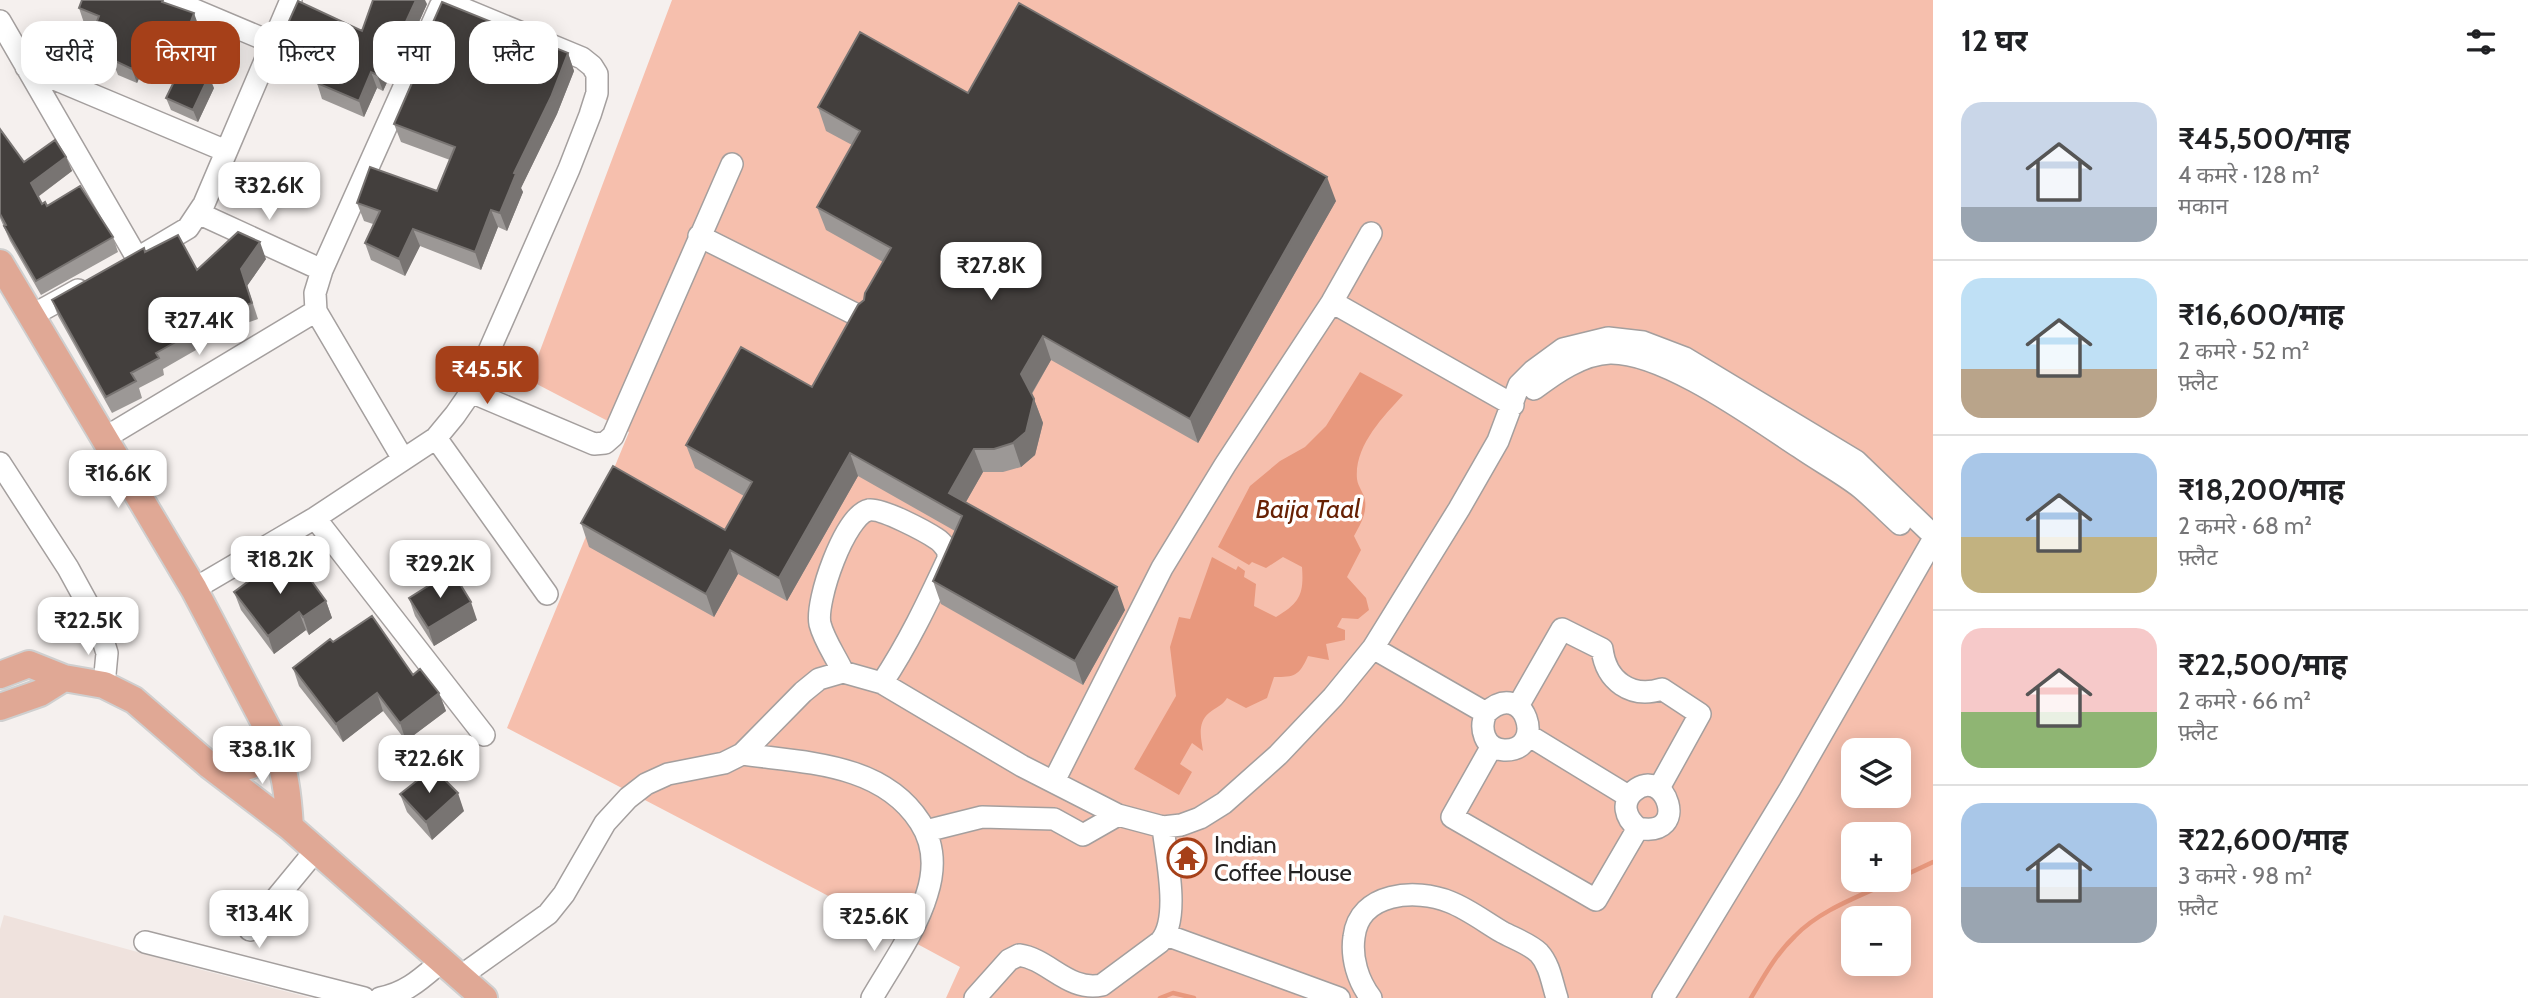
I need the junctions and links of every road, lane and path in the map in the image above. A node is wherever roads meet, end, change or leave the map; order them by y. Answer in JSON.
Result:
{"nodes":[{"id":1,"x":171,"y":0,"type":"edge"},
{"id":2,"x":291,"y":0,"type":"edge"},
{"id":3,"x":443,"y":0,"type":"edge"},
{"id":4,"x":0,"y":21,"type":"edge"},
{"id":5,"x":282,"y":21,"type":"edge"},
{"id":6,"x":254,"y":35,"type":"edge"},
{"id":7,"x":21,"y":58,"type":"edge"},
{"id":8,"x":36,"y":84,"type":"edge"},
{"id":9,"x":66,"y":84,"type":"edge"},
{"id":10,"x":255,"y":84,"type":"edge"},
{"id":11,"x":226,"y":151,"type":"junction"},
{"id":12,"x":732,"y":164,"type":"dead end"},
{"id":13,"x":198,"y":213,"type":"junction"},
{"id":14,"x":1371,"y":233,"type":"dead end"},
{"id":15,"x":699,"y":236,"type":"junction"},
{"id":16,"x":137,"y":258,"type":"junction"},
{"id":17,"x":0,"y":263,"type":"edge"},
{"id":18,"x":322,"y":270,"type":"junction"},
{"id":19,"x":1332,"y":302,"type":"junction"},
{"id":20,"x":316,"y":311,"type":"junction"},
{"id":21,"x":31,"y":316,"type":"junction"},
{"id":22,"x":861,"y":317,"type":"edge"},
{"id":23,"x":471,"y":392,"type":"junction"},
{"id":24,"x":1513,"y":405,"type":"junction"},
{"id":25,"x":436,"y":438,"type":"junction"},
{"id":26,"x":103,"y":439,"type":"junction"},
{"id":27,"x":403,"y":459,"type":"junction"},
{"id":28,"x":0,"y":463,"type":"edge"},
{"id":29,"x":315,"y":518,"type":"junction"},
{"id":30,"x":1932,"y":544,"type":"edge"},
{"id":31,"x":194,"y":589,"type":"junction"},
{"id":32,"x":547,"y":594,"type":"dead end"},
{"id":33,"x":1373,"y":648,"type":"junction"},
{"id":34,"x":844,"y":672,"type":"junction"},
{"id":35,"x":0,"y":675,"type":"edge"},
{"id":36,"x":64,"y":678,"type":"junction"},
{"id":37,"x":882,"y":683,"type":"junction"},
{"id":38,"x":104,"y":685,"type":"junction"},
{"id":39,"x":1518,"y":706,"type":"junction"},
{"id":40,"x":0,"y":707,"type":"edge"},
{"id":41,"x":1486,"y":713,"type":"junction"},
{"id":42,"x":484,"y":735,"type":"dead end"},
{"id":43,"x":1528,"y":735,"type":"junction"},
{"id":44,"x":272,"y":737,"type":"junction"},
{"id":45,"x":1492,"y":746,"type":"junction"},
{"id":46,"x":742,"y":754,"type":"junction"},
{"id":47,"x":209,"y":765,"type":"junction"},
{"id":48,"x":1054,"y":781,"type":"junction"},
{"id":49,"x":1659,"y":789,"type":"junction"},
{"id":50,"x":1628,"y":796,"type":"junction"},
{"id":51,"x":1118,"y":815,"type":"junction"},
{"id":52,"x":290,"y":827,"type":"junction"},
{"id":53,"x":1163,"y":827,"type":"junction"},
{"id":54,"x":1638,"y":828,"type":"junction"},
{"id":55,"x":926,"y":831,"type":"junction"},
{"id":56,"x":316,"y":850,"type":"junction"},
{"id":57,"x":250,"y":930,"type":"dead end"},
{"id":58,"x":1163,"y":939,"type":"junction"},
{"id":59,"x":145,"y":942,"type":"dead end"},
{"id":60,"x":451,"y":968,"type":"junction"},
{"id":61,"x":364,"y":998,"type":"edge"},
{"id":62,"x":380,"y":998,"type":"edge"},
{"id":63,"x":484,"y":998,"type":"edge"},
{"id":64,"x":872,"y":998,"type":"edge"},
{"id":65,"x":975,"y":998,"type":"edge"},
{"id":66,"x":1339,"y":998,"type":"edge"},
{"id":67,"x":1371,"y":998,"type":"edge"},
{"id":68,"x":1557,"y":998,"type":"edge"},
{"id":69,"x":1664,"y":998,"type":"edge"}],
"edges":[{"from":1,"to":6,"type":"street"},
{"from":2,"to":5,"type":"street"},
{"from":3,"to":18,"type":"street"},
{"from":3,"to":23,"type":"street"},
{"from":4,"to":7,"type":"street"},
{"from":8,"to":16,"type":"street"},
{"from":9,"to":11,"type":"street"},
{"from":10,"to":11,"type":"street"},
{"from":11,"to":13,"type":"street"},
{"from":12,"to":15,"type":"street"},
{"from":13,"to":16,"type":"street"},
{"from":13,"to":18,"type":"street"},
{"from":14,"to":19,"type":"street"},
{"from":15,"to":22,"type":"street"},
{"from":15,"to":23,"type":"street"},
{"from":16,"to":21,"type":"street"},
{"from":17,"to":21,"type":"main road"},
{"from":18,"to":20,"type":"street"},
{"from":19,"to":24,"type":"street"},
{"from":19,"to":48,"type":"street"},
{"from":20,"to":26,"type":"street"},
{"from":20,"to":27,"type":"street"},
{"from":21,"to":26,"type":"main road"},
{"from":23,"to":25,"type":"street"},
{"from":24,"to":30,"type":"street"},
{"from":24,"to":33,"type":"street"},
{"from":25,"to":27,"type":"street"},
{"from":25,"to":32,"type":"street"},
{"from":26,"to":31,"type":"main road"},
{"from":27,"to":29,"type":"street"},
{"from":28,"to":38,"type":"street"},
{"from":29,"to":31,"type":"street"},
{"from":29,"to":42,"type":"street"},
{"from":30,"to":69,"type":"street"},
{"from":31,"to":44,"type":"main road"},
{"from":33,"to":41,"type":"street"},
{"from":33,"to":53,"type":"street"},
{"from":34,"to":37,"type":"street"},
{"from":34,"to":37,"type":"street"},
{"from":34,"to":46,"type":"street"},
{"from":35,"to":36,"type":"main road"},
{"from":36,"to":38,"type":"main road"},
{"from":36,"to":40,"type":"main road"},
{"from":37,"to":48,"type":"street"},
{"from":38,"to":47,"type":"main road"},
{"from":39,"to":41,"type":"street"},
{"from":39,"to":43,"type":"street"},
{"from":39,"to":49,"type":"street"},
{"from":41,"to":45,"type":"street"},
{"from":43,"to":45,"type":"street"},
{"from":43,"to":50,"type":"street"},
{"from":44,"to":47,"type":"main road"},
{"from":44,"to":52,"type":"main road"},
{"from":45,"to":54,"type":"street"},
{"from":46,"to":55,"type":"street"},
{"from":46,"to":60,"type":"street"},
{"from":47,"to":52,"type":"main road"},
{"from":48,"to":51,"type":"street"},
{"from":49,"to":50,"type":"street"},
{"from":49,"to":54,"type":"street"},
{"from":50,"to":54,"type":"street"},
{"from":51,"to":53,"type":"street"},
{"from":51,"to":55,"type":"street"},
{"from":52,"to":56,"type":"main road"},
{"from":53,"to":58,"type":"street"},
{"from":55,"to":64,"type":"street"},
{"from":56,"to":57,"type":"street"},
{"from":56,"to":60,"type":"main road"},
{"from":58,"to":65,"type":"street"},
{"from":58,"to":66,"type":"street"},
{"from":59,"to":61,"type":"street"},
{"from":60,"to":62,"type":"street"},
{"from":60,"to":63,"type":"main road"},
{"from":67,"to":68,"type":"street"}]}
